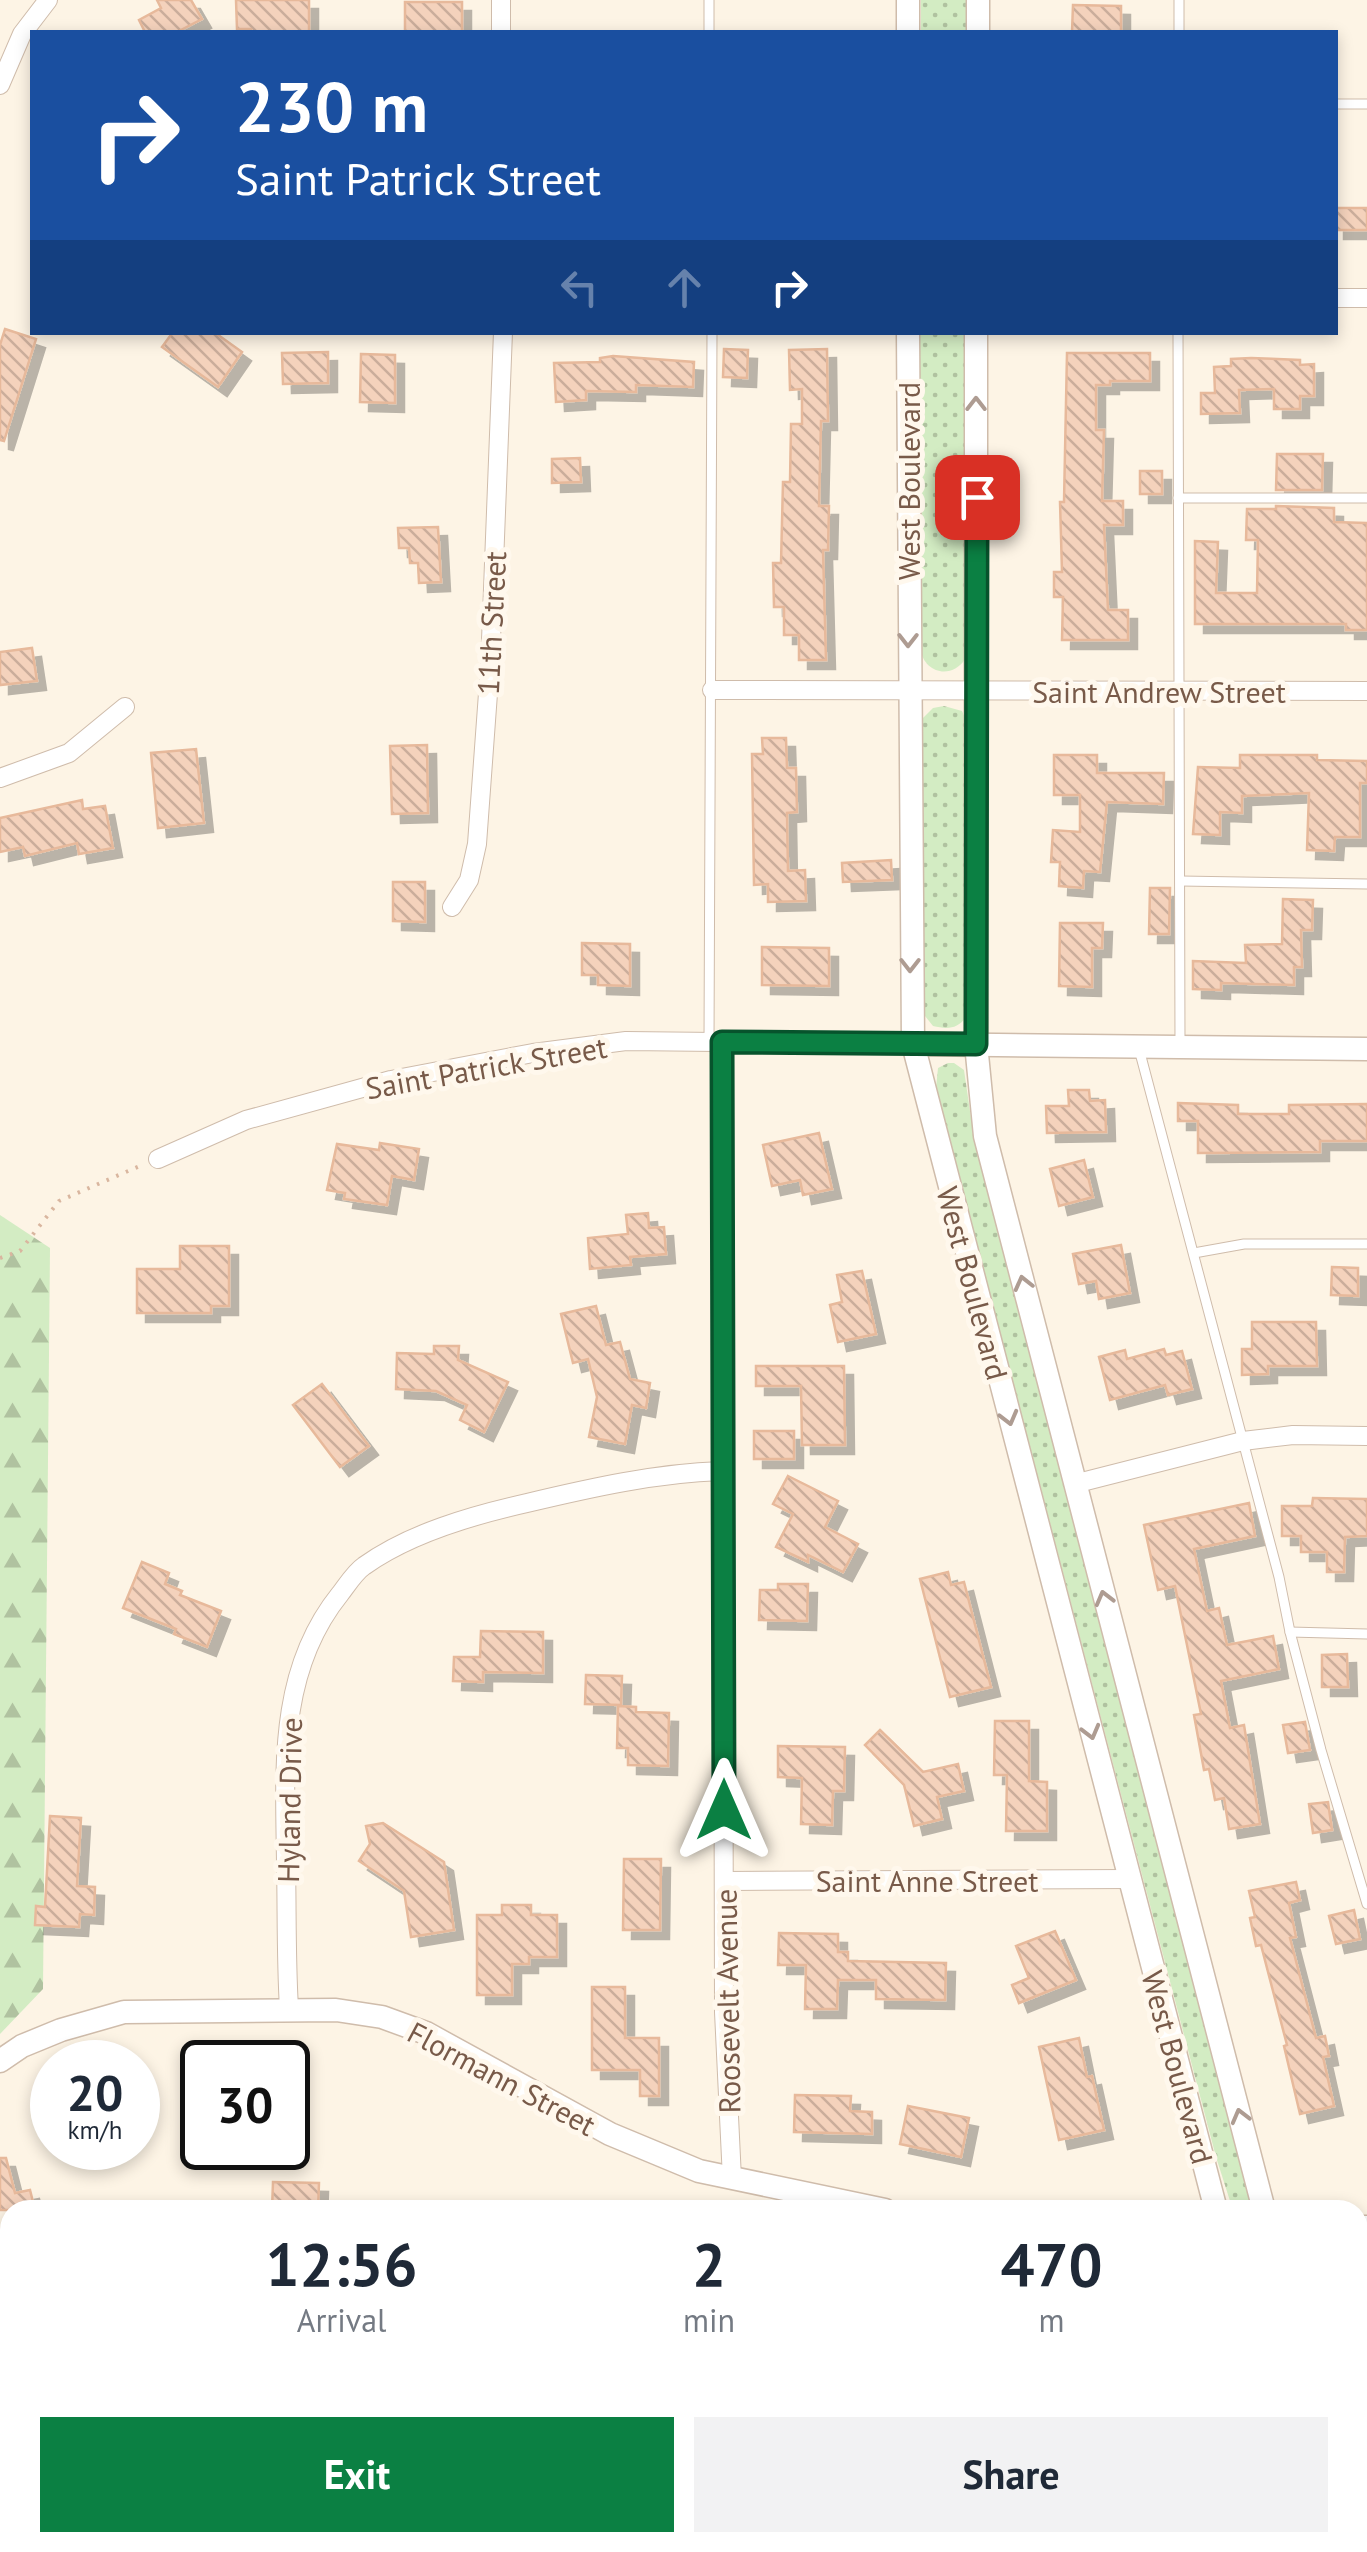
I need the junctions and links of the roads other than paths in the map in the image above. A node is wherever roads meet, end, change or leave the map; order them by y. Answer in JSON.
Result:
{"nodes":[{"id":1,"x":48,"y":0,"type":"edge"},
{"id":2,"x":501,"y":0,"type":"edge"},
{"id":3,"x":708,"y":0,"type":"edge"},
{"id":4,"x":908,"y":0,"type":"edge"},
{"id":5,"x":978,"y":0,"type":"edge"},
{"id":6,"x":1179,"y":0,"type":"edge"},
{"id":7,"x":502,"y":30,"type":"edge"},
{"id":8,"x":709,"y":30,"type":"edge"},
{"id":9,"x":908,"y":30,"type":"edge"},
{"id":10,"x":978,"y":30,"type":"edge"},
{"id":11,"x":1179,"y":30,"type":"edge"},
{"id":12,"x":0,"y":85,"type":"edge"},
{"id":13,"x":1338,"y":104,"type":"edge"},
{"id":14,"x":1367,"y":104,"type":"edge"},
{"id":15,"x":1338,"y":298,"type":"edge"},
{"id":16,"x":1367,"y":298,"type":"edge"},
{"id":17,"x":503,"y":335,"type":"edge"},
{"id":18,"x":712,"y":335,"type":"edge"},
{"id":19,"x":908,"y":335,"type":"edge"},
{"id":20,"x":976,"y":335,"type":"edge"},
{"id":21,"x":1178,"y":335,"type":"edge"},
{"id":22,"x":1178,"y":498,"type":"junction"},
{"id":23,"x":1367,"y":498,"type":"edge"},
{"id":24,"x":712,"y":690,"type":"junction"},
{"id":25,"x":908,"y":691,"type":"junction"},
{"id":26,"x":978,"y":691,"type":"junction"},
{"id":27,"x":1178,"y":692,"type":"junction"},
{"id":28,"x":1367,"y":692,"type":"edge"},
{"id":29,"x":124,"y":707,"type":"dead end"},
{"id":30,"x":0,"y":778,"type":"edge"},
{"id":31,"x":1182,"y":881,"type":"junction"},
{"id":32,"x":1367,"y":884,"type":"edge"},
{"id":33,"x":452,"y":908,"type":"dead end"},
{"id":34,"x":716,"y":1042,"type":"junction"},
{"id":35,"x":913,"y":1044,"type":"junction"},
{"id":36,"x":976,"y":1044,"type":"junction"},
{"id":37,"x":1138,"y":1046,"type":"junction"},
{"id":38,"x":1180,"y":1047,"type":"junction"},
{"id":39,"x":1367,"y":1049,"type":"edge"},
{"id":40,"x":158,"y":1159,"type":"road end"},
{"id":41,"x":1367,"y":1244,"type":"edge"},
{"id":42,"x":1194,"y":1253,"type":"junction"},
{"id":43,"x":1367,"y":1436,"type":"edge"},
{"id":44,"x":1243,"y":1441,"type":"junction"},
{"id":45,"x":721,"y":1471,"type":"junction"},
{"id":46,"x":1074,"y":1484,"type":"junction"},
{"id":47,"x":1290,"y":1632,"type":"junction"},
{"id":48,"x":1367,"y":1634,"type":"edge"},
{"id":49,"x":1130,"y":1878,"type":"junction"},
{"id":50,"x":724,"y":1881,"type":"junction"},
{"id":51,"x":1367,"y":1904,"type":"edge"},
{"id":52,"x":289,"y":2008,"type":"junction"},
{"id":53,"x":0,"y":2061,"type":"edge"},
{"id":54,"x":732,"y":2179,"type":"junction"},
{"id":55,"x":836,"y":2200,"type":"edge"},
{"id":56,"x":1213,"y":2200,"type":"edge"},
{"id":57,"x":1261,"y":2200,"type":"edge"}],
"edges":[{"from":1,"to":12,"type":"street"},
{"from":2,"to":7,"type":"street"},
{"from":3,"to":8,"type":"lane"},
{"from":4,"to":9,"type":"street"},
{"from":5,"to":10,"type":"street"},
{"from":6,"to":11,"type":"lane"},
{"from":13,"to":14,"type":"lane"},
{"from":15,"to":16,"type":"street"},
{"from":17,"to":33,"type":"street","name":"11th Street"},
{"from":18,"to":24,"type":"lane"},
{"from":19,"to":25,"type":"street","name":"West Boulevard","one_way":true},
{"from":26,"to":20,"type":"street","name":"West Boulevard","one_way":true},
{"from":21,"to":22,"type":"lane"},
{"from":22,"to":23,"type":"lane"},
{"from":22,"to":27,"type":"lane"},
{"from":24,"to":25,"type":"street","name":"Saint Andrew Street"},
{"from":24,"to":34,"type":"lane"},
{"from":25,"to":26,"type":"street","name":"Saint Andrew Street"},
{"from":25,"to":35,"type":"street","name":"West Boulevard","one_way":true},
{"from":26,"to":27,"type":"street","name":"Saint Andrew Street"},
{"from":26,"to":36,"type":"street","name":"West Boulevard"},
{"from":27,"to":28,"type":"street","name":"Saint Andrew Street"},
{"from":27,"to":31,"type":"lane"},
{"from":29,"to":30,"type":"street"},
{"from":31,"to":32,"type":"lane"},
{"from":31,"to":38,"type":"lane"},
{"from":34,"to":35,"type":"street","name":"Saint Patrick Street"},
{"from":34,"to":40,"type":"street","name":"Saint Patrick Street"},
{"from":34,"to":45,"type":"street","name":"Roosevelt Avenue"},
{"from":35,"to":36,"type":"street","name":"Saint Patrick Street"},
{"from":35,"to":49,"type":"street","name":"West Boulevard","one_way":true},
{"from":36,"to":37,"type":"street","name":"Saint Patrick Street"},
{"from":46,"to":36,"type":"street","name":"West Boulevard","one_way":true},
{"from":37,"to":38,"type":"street","name":"Saint Patrick Street"},
{"from":37,"to":42,"type":"lane"},
{"from":38,"to":39,"type":"street","name":"Saint Patrick Street"},
{"from":41,"to":42,"type":"lane"},
{"from":42,"to":44,"type":"lane"},
{"from":43,"to":44,"type":"street"},
{"from":44,"to":46,"type":"street"},
{"from":44,"to":47,"type":"lane"},
{"from":45,"to":50,"type":"street","name":"Roosevelt Avenue"},
{"from":45,"to":52,"type":"street","name":"Hyland Drive"},
{"from":57,"to":46,"type":"street","name":"West Boulevard","one_way":true},
{"from":47,"to":48,"type":"lane"},
{"from":47,"to":51,"type":"lane"},
{"from":49,"to":50,"type":"street","name":"Saint Anne Street"},
{"from":49,"to":56,"type":"street","name":"West Boulevard"},
{"from":50,"to":54,"type":"street","name":"Roosevelt Avenue"},
{"from":52,"to":53,"type":"street","name":"Flormann Street"},
{"from":52,"to":54,"type":"street","name":"Flormann Street"},
{"from":54,"to":55,"type":"street","name":"Flormann Street"}]}
